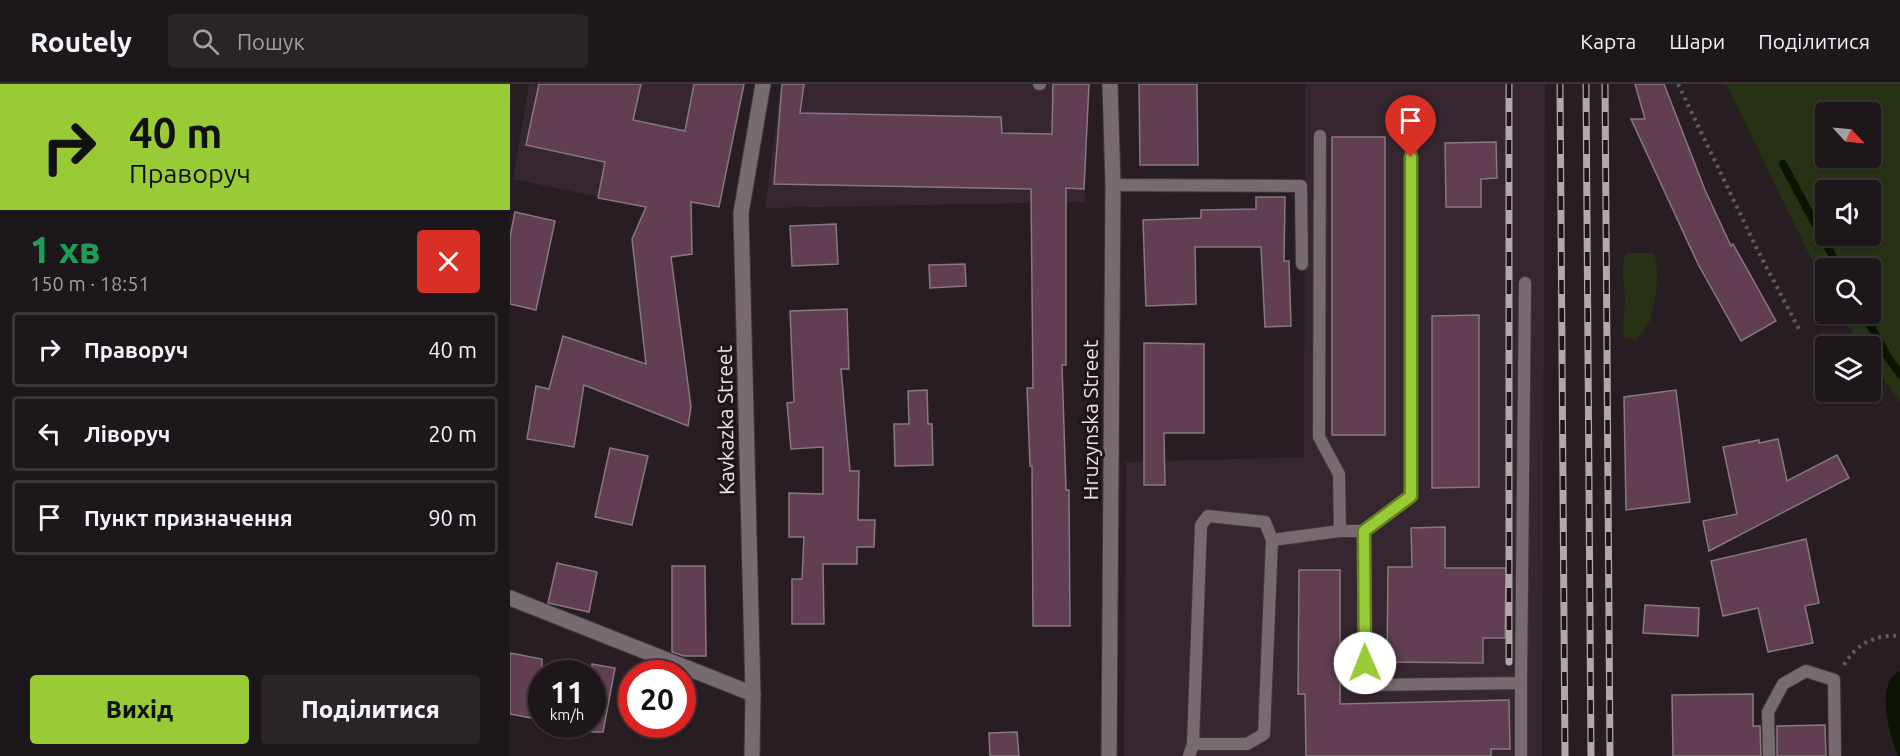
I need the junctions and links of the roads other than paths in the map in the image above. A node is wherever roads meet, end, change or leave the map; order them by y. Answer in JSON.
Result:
{"nodes":[{"id":1,"x":763,"y":84,"type":"edge"},
{"id":2,"x":1110,"y":84,"type":"edge"},
{"id":3,"x":1411,"y":135,"type":"dead end"},
{"id":4,"x":1320,"y":136,"type":"dead end"},
{"id":5,"x":1113,"y":185,"type":"junction"},
{"id":6,"x":1302,"y":264,"type":"dead end"},
{"id":7,"x":1525,"y":283,"type":"dead end"},
{"id":8,"x":1340,"y":531,"type":"junction"},
{"id":9,"x":1364,"y":531,"type":"junction"},
{"id":10,"x":1272,"y":540,"type":"junction"},
{"id":11,"x":510,"y":598,"type":"edge"},
{"id":12,"x":1521,"y":683,"type":"junction"},
{"id":13,"x":753,"y":694,"type":"junction"},
{"id":14,"x":1193,"y":744,"type":"junction"},
{"id":15,"x":752,"y":756,"type":"edge"},
{"id":16,"x":1109,"y":756,"type":"edge"},
{"id":17,"x":1188,"y":756,"type":"edge"},
{"id":18,"x":1521,"y":756,"type":"edge"},
{"id":19,"x":1768,"y":756,"type":"edge"},
{"id":20,"x":1835,"y":756,"type":"edge"}],
"edges":[{"from":1,"to":13,"type":"street","name":"Kavkazka Street"},
{"from":2,"to":5,"type":"street","name":"Hruzynska Street"},
{"from":3,"to":9,"type":"lane"},
{"from":4,"to":8,"type":"lane"},
{"from":5,"to":6,"type":"lane"},
{"from":5,"to":16,"type":"street","name":"Hruzynska Street"},
{"from":7,"to":12,"type":"lane"},
{"from":8,"to":9,"type":"lane"},
{"from":8,"to":10,"type":"lane"},
{"from":9,"to":12,"type":"lane"},
{"from":10,"to":14,"type":"lane"},
{"from":10,"to":14,"type":"lane"},
{"from":11,"to":13,"type":"street"},
{"from":12,"to":18,"type":"lane"},
{"from":13,"to":15,"type":"street","name":"Kavkazka Street"},
{"from":14,"to":17,"type":"lane"},
{"from":19,"to":20,"type":"lane"}]}
